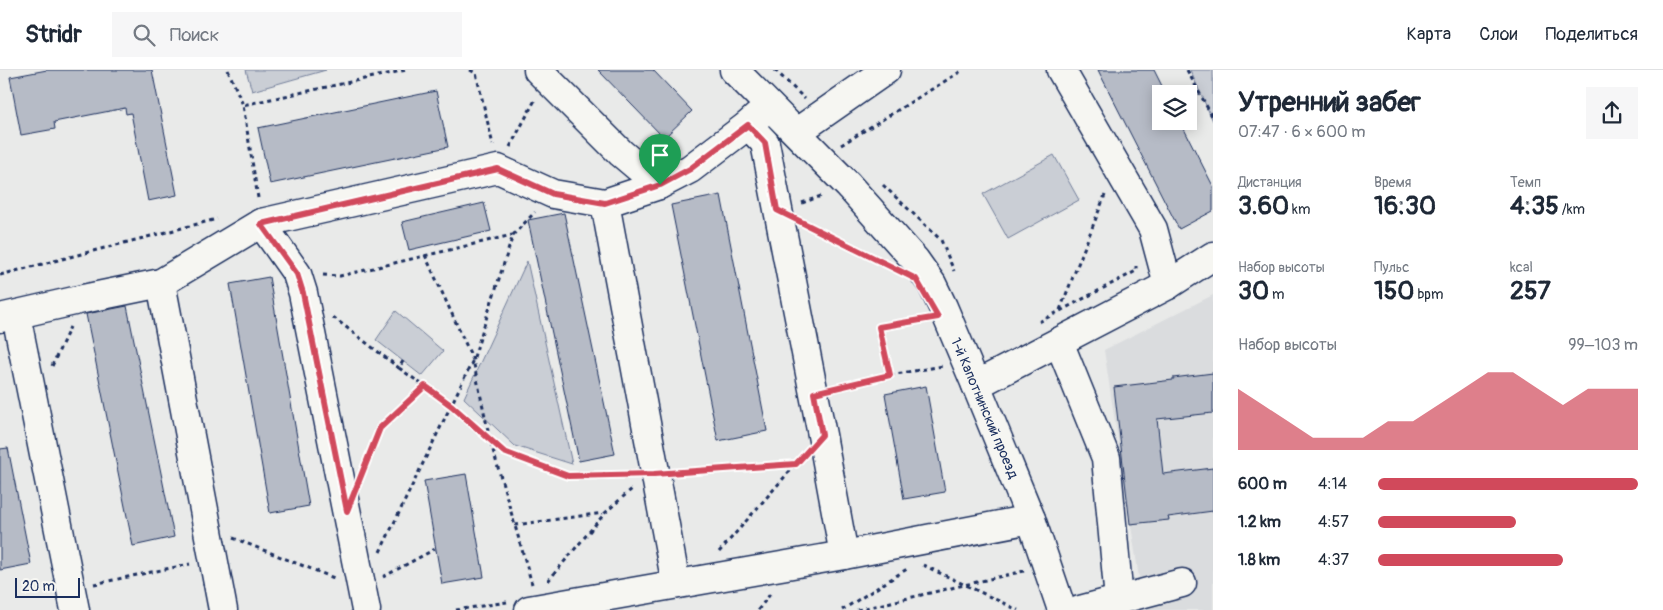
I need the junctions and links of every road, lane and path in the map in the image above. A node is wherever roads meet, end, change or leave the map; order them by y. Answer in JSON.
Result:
{"nodes":[{"id":1,"x":228,"y":70,"type":"edge"},
{"id":2,"x":406,"y":70,"type":"edge"},
{"id":3,"x":470,"y":70,"type":"edge"},
{"id":4,"x":538,"y":70,"type":"edge"},
{"id":5,"x":734,"y":70,"type":"edge"},
{"id":6,"x":886,"y":70,"type":"edge"},
{"id":7,"x":963,"y":70,"type":"edge"},
{"id":8,"x":1061,"y":70,"type":"edge"},
{"id":9,"x":1187,"y":70,"type":"edge"},
{"id":10,"x":957,"y":71,"type":"edge"},
{"id":11,"x":536,"y":99,"type":"dead end"},
{"id":12,"x":242,"y":105,"type":"junction"},
{"id":13,"x":769,"y":106,"type":"junction"},
{"id":14,"x":1213,"y":118,"type":"edge"},
{"id":15,"x":748,"y":125,"type":"junction"},
{"id":16,"x":797,"y":132,"type":"junction"},
{"id":17,"x":847,"y":151,"type":"dead end"},
{"id":18,"x":498,"y":169,"type":"junction"},
{"id":19,"x":878,"y":180,"type":"dead end"},
{"id":20,"x":660,"y":185,"type":"junction"},
{"id":21,"x":1108,"y":187,"type":"dead end"},
{"id":22,"x":553,"y":194,"type":"junction"},
{"id":23,"x":605,"y":203,"type":"junction"},
{"id":24,"x":777,"y":210,"type":"junction"},
{"id":25,"x":259,"y":211,"type":"junction"},
{"id":26,"x":221,"y":218,"type":"dead end"},
{"id":27,"x":513,"y":235,"type":"junction"},
{"id":28,"x":425,"y":256,"type":"junction"},
{"id":29,"x":1213,"y":256,"type":"edge"},
{"id":30,"x":1137,"y":262,"type":"dead end"},
{"id":31,"x":890,"y":266,"type":"dead end"},
{"id":32,"x":297,"y":274,"type":"junction"},
{"id":33,"x":956,"y":274,"type":"dead end"},
{"id":34,"x":0,"y":275,"type":"edge"},
{"id":35,"x":161,"y":284,"type":"junction"},
{"id":36,"x":1168,"y":285,"type":"junction"},
{"id":37,"x":83,"y":299,"type":"junction"},
{"id":38,"x":1060,"y":310,"type":"junction"},
{"id":39,"x":8,"y":316,"type":"edge"},
{"id":40,"x":332,"y":316,"type":"dead end"},
{"id":41,"x":930,"y":318,"type":"dead end"},
{"id":42,"x":1036,"y":324,"type":"dead end"},
{"id":43,"x":1058,"y":342,"type":"junction"},
{"id":44,"x":473,"y":360,"type":"junction"},
{"id":45,"x":403,"y":361,"type":"dead end"},
{"id":46,"x":946,"y":366,"type":"dead end"},
{"id":47,"x":399,"y":368,"type":"junction"},
{"id":48,"x":50,"y":370,"type":"dead end"},
{"id":49,"x":890,"y":375,"type":"junction"},
{"id":50,"x":976,"y":385,"type":"junction"},
{"id":51,"x":425,"y":386,"type":"junction"},
{"id":52,"x":814,"y":393,"type":"junction"},
{"id":53,"x":452,"y":406,"type":"junction"},
{"id":54,"x":822,"y":435,"type":"junction"},
{"id":55,"x":490,"y":440,"type":"junction"},
{"id":56,"x":796,"y":464,"type":"junction"},
{"id":57,"x":362,"y":474,"type":"dead end"},
{"id":58,"x":652,"y":474,"type":"junction"},
{"id":59,"x":604,"y":513,"type":"junction"},
{"id":60,"x":1031,"y":519,"type":"junction"},
{"id":61,"x":515,"y":525,"type":"junction"},
{"id":62,"x":207,"y":528,"type":"junction"},
{"id":63,"x":436,"y":549,"type":"dead end"},
{"id":64,"x":719,"y":553,"type":"dead end"},
{"id":65,"x":379,"y":554,"type":"dead end"},
{"id":66,"x":844,"y":555,"type":"junction"},
{"id":67,"x":213,"y":559,"type":"junction"},
{"id":68,"x":927,"y":560,"type":"dead end"},
{"id":69,"x":909,"y":567,"type":"dead end"},
{"id":70,"x":1026,"y":570,"type":"dead end"},
{"id":71,"x":548,"y":582,"type":"dead end"},
{"id":72,"x":1182,"y":583,"type":"dead end"},
{"id":73,"x":676,"y":584,"type":"junction"},
{"id":74,"x":964,"y":585,"type":"junction"},
{"id":75,"x":775,"y":589,"type":"dead end"},
{"id":76,"x":73,"y":599,"type":"edge"},
{"id":77,"x":364,"y":599,"type":"edge"},
{"id":78,"x":531,"y":599,"type":"edge"},
{"id":79,"x":1119,"y":600,"type":"junction"},
{"id":80,"x":223,"y":610,"type":"edge"},
{"id":81,"x":758,"y":610,"type":"edge"},
{"id":82,"x":842,"y":610,"type":"edge"},
{"id":83,"x":857,"y":610,"type":"edge"},
{"id":84,"x":1018,"y":610,"type":"edge"},
{"id":85,"x":1062,"y":610,"type":"edge"},
{"id":86,"x":1080,"y":610,"type":"edge"}],
"edges":[{"from":1,"to":12,"type":"path"},
{"from":2,"to":12,"type":"path"},
{"from":3,"to":18,"type":"path"},
{"from":4,"to":20,"type":"street"},
{"from":5,"to":13,"type":"street","name":"1-й Капотнинский проезд"},
{"from":6,"to":16,"type":"street"},
{"from":7,"to":10,"type":"path"},
{"from":8,"to":36,"type":"street"},
{"from":9,"to":14,"type":"path"},
{"from":10,"to":17,"type":"path"},
{"from":11,"to":18,"type":"path"},
{"from":12,"to":25,"type":"path"},
{"from":13,"to":15,"type":"street"},
{"from":13,"to":16,"type":"street","name":"1-й Капотнинский проезд"},
{"from":15,"to":20,"type":"street"},
{"from":15,"to":24,"type":"street"},
{"from":16,"to":50,"type":"street","name":"1-й Капотнинский проезд"},
{"from":18,"to":22,"type":"street"},
{"from":18,"to":25,"type":"street"},
{"from":19,"to":33,"type":"path"},
{"from":20,"to":23,"type":"street"},
{"from":21,"to":38,"type":"path"},
{"from":22,"to":23,"type":"street"},
{"from":22,"to":27,"type":"path"},
{"from":23,"to":58,"type":"street"},
{"from":24,"to":31,"type":"path"},
{"from":24,"to":52,"type":"street"},
{"from":25,"to":32,"type":"street"},
{"from":25,"to":35,"type":"street"},
{"from":26,"to":34,"type":"path"},
{"from":27,"to":28,"type":"path"},
{"from":27,"to":44,"type":"path"},
{"from":28,"to":32,"type":"path"},
{"from":28,"to":44,"type":"path"},
{"from":29,"to":36,"type":"street"},
{"from":30,"to":38,"type":"path"},
{"from":32,"to":77,"type":"street"},
{"from":35,"to":37,"type":"street"},
{"from":35,"to":62,"type":"street"},
{"from":36,"to":43,"type":"street"},
{"from":37,"to":39,"type":"street"},
{"from":37,"to":48,"type":"path"},
{"from":38,"to":42,"type":"path"},
{"from":39,"to":76,"type":"street"},
{"from":40,"to":47,"type":"path"},
{"from":41,"to":49,"type":"path"},
{"from":43,"to":50,"type":"street"},
{"from":43,"to":79,"type":"street"},
{"from":44,"to":53,"type":"path"},
{"from":44,"to":55,"type":"path"},
{"from":45,"to":47,"type":"path"},
{"from":46,"to":49,"type":"path"},
{"from":47,"to":51,"type":"path"},
{"from":49,"to":52,"type":"path"},
{"from":50,"to":60,"type":"street","name":"1-й Капотнинский проезд"},
{"from":51,"to":53,"type":"path"},
{"from":51,"to":57,"type":"path"},
{"from":52,"to":54,"type":"street"},
{"from":53,"to":55,"type":"path"},
{"from":53,"to":65,"type":"path"},
{"from":54,"to":56,"type":"path"},
{"from":54,"to":66,"type":"street"},
{"from":55,"to":58,"type":"path"},
{"from":55,"to":61,"type":"path"},
{"from":56,"to":58,"type":"path"},
{"from":56,"to":64,"type":"path"},
{"from":58,"to":59,"type":"path"},
{"from":58,"to":73,"type":"street"},
{"from":59,"to":61,"type":"path"},
{"from":59,"to":71,"type":"path"},
{"from":60,"to":66,"type":"street"},
{"from":60,"to":85,"type":"street","name":"1-й Капотнинский проезд"},
{"from":61,"to":78,"type":"path"},
{"from":62,"to":67,"type":"street"},
{"from":62,"to":77,"type":"path"},
{"from":63,"to":77,"type":"path"},
{"from":66,"to":73,"type":"street"},
{"from":67,"to":76,"type":"path"},
{"from":67,"to":80,"type":"street"},
{"from":68,"to":74,"type":"path"},
{"from":69,"to":82,"type":"path"},
{"from":70,"to":74,"type":"path"},
{"from":72,"to":79,"type":"street"},
{"from":73,"to":78,"type":"street"},
{"from":74,"to":83,"type":"path"},
{"from":74,"to":84,"type":"path"},
{"from":75,"to":81,"type":"path"},
{"from":79,"to":86,"type":"street"}]}
